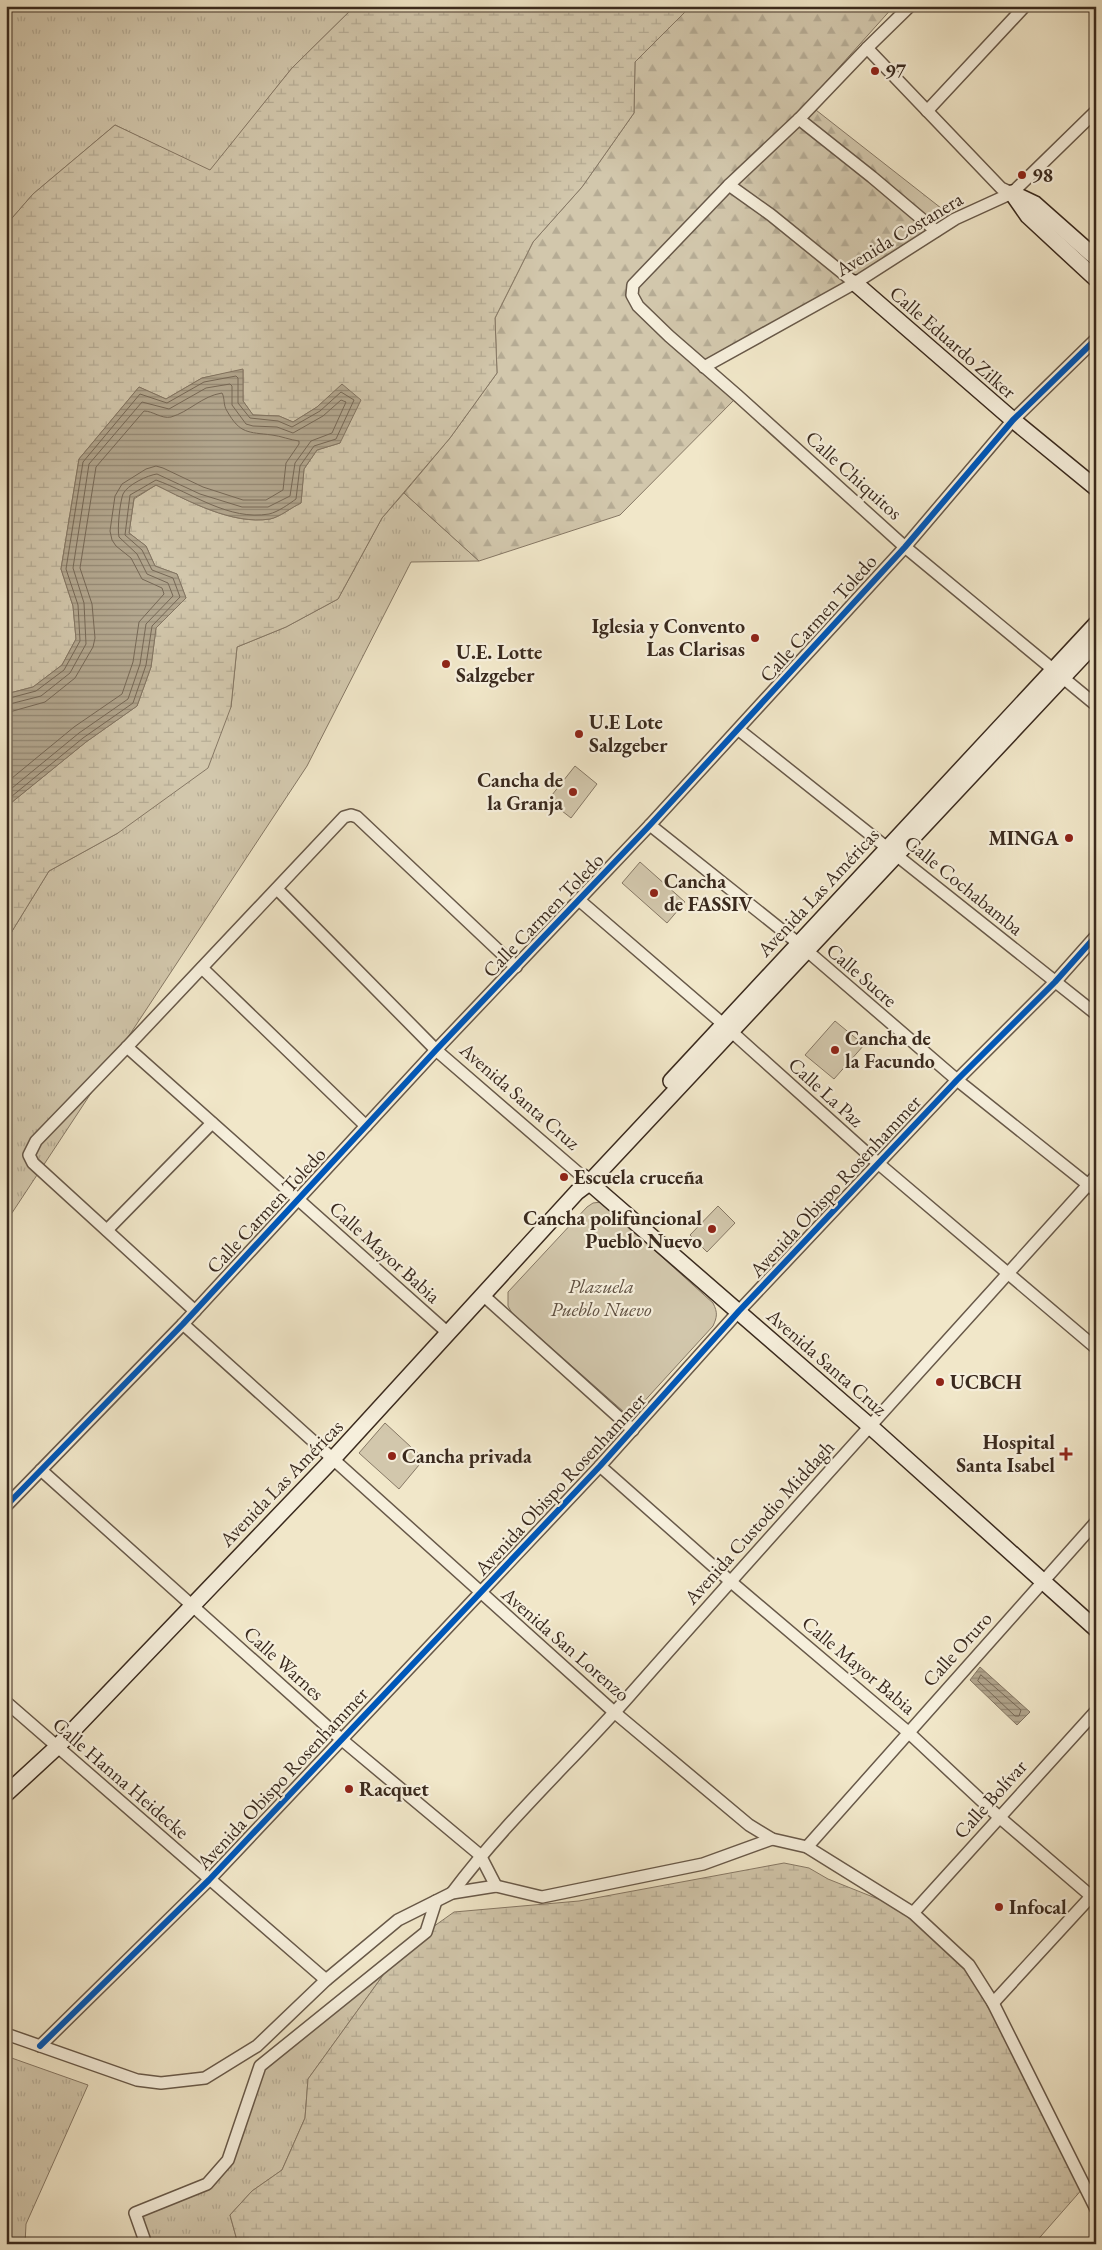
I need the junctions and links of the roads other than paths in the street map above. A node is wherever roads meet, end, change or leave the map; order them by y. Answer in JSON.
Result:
{"nodes":[{"id":1,"x":910,"y":6,"type":"edge"},
{"id":2,"x":1025,"y":6,"type":"edge"},
{"id":3,"x":867,"y":48,"type":"junction"},
{"id":4,"x":927,"y":111,"type":"junction"},
{"id":5,"x":1096,"y":111,"type":"edge"},
{"id":6,"x":799,"y":120,"type":"junction"},
{"id":7,"x":729,"y":185,"type":"junction"},
{"id":8,"x":1012,"y":193,"type":"junction"},
{"id":9,"x":936,"y":231,"type":"junction"},
{"id":10,"x":1096,"y":258,"type":"edge"},
{"id":11,"x":1096,"y":279,"type":"edge"},
{"id":12,"x":854,"y":283,"type":"junction"},
{"id":13,"x":1096,"y":339,"type":"edge"},
{"id":14,"x":704,"y":367,"type":"junction"},
{"id":15,"x":1013,"y":420,"type":"junction"},
{"id":16,"x":1096,"y":488,"type":"edge"},
{"id":17,"x":905,"y":546,"type":"junction"},
{"id":18,"x":1096,"y":624,"type":"edge"},
{"id":19,"x":1096,"y":642,"type":"edge"},
{"id":20,"x":1058,"y":674,"type":"junction"},
{"id":21,"x":1096,"y":705,"type":"edge"},
{"id":22,"x":739,"y":730,"type":"junction"},
{"id":23,"x":650,"y":825,"type":"junction"},
{"id":24,"x":893,"y":852,"type":"junction"},
{"id":25,"x":277,"y":889,"type":"junction"},
{"id":26,"x":579,"y":900,"type":"junction"},
{"id":27,"x":1096,"y":936,"type":"edge"},
{"id":28,"x":802,"y":947,"type":"junction"},
{"id":29,"x":516,"y":966,"type":"junction"},
{"id":30,"x":202,"y":968,"type":"junction"},
{"id":31,"x":1055,"y":982,"type":"junction"},
{"id":32,"x":1096,"y":1014,"type":"edge"},
{"id":33,"x":727,"y":1027,"type":"junction"},
{"id":34,"x":127,"y":1048,"type":"junction"},
{"id":35,"x":436,"y":1050,"type":"junction"},
{"id":36,"x":957,"y":1080,"type":"junction"},
{"id":37,"x":212,"y":1123,"type":"junction"},
{"id":38,"x":366,"y":1126,"type":"junction"},
{"id":39,"x":879,"y":1164,"type":"junction"},
{"id":40,"x":586,"y":1180,"type":"junction"},
{"id":41,"x":1093,"y":1184,"type":"edge"},
{"id":42,"x":297,"y":1199,"type":"junction"},
{"id":43,"x":107,"y":1230,"type":"junction"},
{"id":44,"x":1007,"y":1272,"type":"junction"},
{"id":45,"x":484,"y":1296,"type":"junction"},
{"id":46,"x":195,"y":1311,"type":"junction"},
{"id":47,"x":739,"y":1311,"type":"junction"},
{"id":48,"x":183,"y":1324,"type":"junction"},
{"id":49,"x":448,"y":1333,"type":"junction"},
{"id":50,"x":1096,"y":1348,"type":"edge"},
{"id":51,"x":871,"y":1427,"type":"junction"},
{"id":52,"x":633,"y":1430,"type":"junction"},
{"id":53,"x":332,"y":1460,"type":"junction"},
{"id":54,"x":600,"y":1466,"type":"junction"},
{"id":55,"x":41,"y":1470,"type":"junction"},
{"id":56,"x":6,"y":1506,"type":"edge"},
{"id":57,"x":1096,"y":1522,"type":"edge"},
{"id":58,"x":730,"y":1581,"type":"junction"},
{"id":59,"x":1042,"y":1581,"type":"junction"},
{"id":60,"x":480,"y":1594,"type":"junction"},
{"id":61,"x":192,"y":1606,"type":"junction"},
{"id":62,"x":1096,"y":1629,"type":"edge"},
{"id":63,"x":6,"y":1702,"type":"edge"},
{"id":64,"x":1096,"y":1711,"type":"edge"},
{"id":65,"x":614,"y":1712,"type":"junction"},
{"id":66,"x":908,"y":1732,"type":"junction"},
{"id":67,"x":341,"y":1740,"type":"junction"},
{"id":68,"x":57,"y":1747,"type":"junction"},
{"id":69,"x":6,"y":1794,"type":"edge"},
{"id":70,"x":999,"y":1817,"type":"junction"},
{"id":71,"x":772,"y":1839,"type":"junction"},
{"id":72,"x":807,"y":1847,"type":"junction"},
{"id":73,"x":480,"y":1856,"type":"junction"},
{"id":74,"x":209,"y":1880,"type":"junction"},
{"id":75,"x":496,"y":1886,"type":"junction"},
{"id":76,"x":452,"y":1893,"type":"junction"},
{"id":77,"x":1093,"y":1893,"type":"edge"},
{"id":78,"x":436,"y":1901,"type":"junction"},
{"id":79,"x":912,"y":1913,"type":"junction"},
{"id":80,"x":326,"y":1980,"type":"junction"},
{"id":81,"x":993,"y":2003,"type":"junction"},
{"id":82,"x":6,"y":2034,"type":"edge"},
{"id":83,"x":40,"y":2046,"type":"junction"},
{"id":84,"x":1096,"y":2208,"type":"edge"},
{"id":85,"x":146,"y":2244,"type":"edge"}],
"edges":[{"from":1,"to":3,"type":"street"},
{"from":2,"to":4,"type":"street"},
{"from":3,"to":4,"type":"street"},
{"from":3,"to":6,"type":"street"},
{"from":4,"to":8,"type":"street"},
{"from":5,"to":8,"type":"street","name":"Avenida Costanera"},
{"from":6,"to":7,"type":"street"},
{"from":6,"to":9,"type":"street"},
{"from":7,"to":12,"type":"street"},
{"from":7,"to":14,"type":"street","name":"Calle Chiquitos"},
{"from":8,"to":9,"type":"street","name":"Avenida Costanera"},
{"from":8,"to":10,"type":"main road"},
{"from":8,"to":11,"type":"main road"},
{"from":9,"to":12,"type":"street","name":"Avenida Costanera"},
{"from":12,"to":14,"type":"street","name":"Avenida Costanera"},
{"from":12,"to":15,"type":"main road","name":"Calle Eduardo Zilker"},
{"from":13,"to":15,"type":"street","name":"Calle Carmen Toledo"},
{"from":14,"to":17,"type":"street","name":"Calle Chiquitos"},
{"from":15,"to":16,"type":"main road","name":"Calle Eduardo Zilker"},
{"from":15,"to":17,"type":"street","name":"Calle Carmen Toledo"},
{"from":17,"to":20,"type":"street","name":"Calle Chiquitos"},
{"from":17,"to":22,"type":"street","name":"Calle Carmen Toledo"},
{"from":18,"to":20,"type":"main road","name":"Avenida Las Américas"},
{"from":19,"to":20,"type":"main road","name":"Avenida Las Américas"},
{"from":20,"to":21,"type":"street","name":"Calle Chiquitos"},
{"from":20,"to":24,"type":"main road","name":"Avenida Las Américas"},
{"from":22,"to":23,"type":"street","name":"Calle Carmen Toledo"},
{"from":22,"to":24,"type":"street","name":"Calle Cochabamba"},
{"from":23,"to":26,"type":"street","name":"Calle Carmen Toledo"},
{"from":23,"to":28,"type":"street","name":"Calle Sucre"},
{"from":24,"to":28,"type":"main road","name":"Avenida Las Américas"},
{"from":24,"to":31,"type":"street","name":"Calle Cochabamba"},
{"from":25,"to":29,"type":"street"},
{"from":25,"to":30,"type":"street"},
{"from":25,"to":35,"type":"street","name":"Avenida Santa Cruz"},
{"from":26,"to":29,"type":"street","name":"Calle Carmen Toledo"},
{"from":26,"to":33,"type":"street","name":"Calle La Paz"},
{"from":27,"to":31,"type":"street","name":"Avenida Obispo Rosenhammer"},
{"from":28,"to":33,"type":"main road","name":"Avenida Las Américas"},
{"from":28,"to":36,"type":"street","name":"Calle Sucre"},
{"from":29,"to":35,"type":"street","name":"Calle Carmen Toledo"},
{"from":30,"to":34,"type":"street"},
{"from":30,"to":38,"type":"street"},
{"from":31,"to":32,"type":"street","name":"Calle Cochabamba"},
{"from":31,"to":36,"type":"street","name":"Avenida Obispo Rosenhammer"},
{"from":33,"to":39,"type":"street","name":"Calle La Paz"},
{"from":33,"to":40,"type":"main road","name":"Avenida Las Américas"},
{"from":34,"to":37,"type":"street","name":"Calle Mayor Babia"},
{"from":34,"to":43,"type":"street"},
{"from":35,"to":38,"type":"street","name":"Calle Carmen Toledo"},
{"from":35,"to":40,"type":"street","name":"Avenida Santa Cruz"},
{"from":36,"to":39,"type":"street","name":"Avenida Obispo Rosenhammer"},
{"from":36,"to":41,"type":"street","name":"Calle Sucre"},
{"from":37,"to":42,"type":"street","name":"Calle Mayor Babia"},
{"from":37,"to":43,"type":"street"},
{"from":38,"to":42,"type":"street","name":"Calle Carmen Toledo"},
{"from":39,"to":44,"type":"street","name":"Calle La Paz"},
{"from":39,"to":47,"type":"street","name":"Avenida Obispo Rosenhammer"},
{"from":40,"to":45,"type":"main road","name":"Avenida Las Américas"},
{"from":40,"to":47,"type":"main road","name":"Avenida Santa Cruz"},
{"from":41,"to":44,"type":"street","name":"Avenida Custodio Middagh"},
{"from":42,"to":46,"type":"street","name":"Calle Carmen Toledo"},
{"from":42,"to":49,"type":"street","name":"Calle Mayor Babia"},
{"from":43,"to":46,"type":"street"},
{"from":44,"to":50,"type":"street","name":"Calle La Paz"},
{"from":44,"to":51,"type":"street","name":"Avenida Custodio Middagh"},
{"from":45,"to":49,"type":"main road","name":"Avenida Las Américas"},
{"from":45,"to":52,"type":"street"},
{"from":46,"to":48,"type":"street","name":"Calle Carmen Toledo"},
{"from":47,"to":51,"type":"main road","name":"Avenida Santa Cruz"},
{"from":47,"to":52,"type":"street","name":"Avenida Obispo Rosenhammer"},
{"from":48,"to":53,"type":"street","name":"Avenida San Lorenzo"},
{"from":48,"to":55,"type":"street","name":"Calle Carmen Toledo"},
{"from":49,"to":53,"type":"main road","name":"Avenida Las Américas"},
{"from":51,"to":58,"type":"street","name":"Avenida Custodio Middagh"},
{"from":51,"to":59,"type":"main road","name":"Avenida Santa Cruz"},
{"from":52,"to":54,"type":"street","name":"Avenida Obispo Rosenhammer"},
{"from":53,"to":60,"type":"street","name":"Avenida San Lorenzo"},
{"from":53,"to":61,"type":"main road","name":"Avenida Las Américas"},
{"from":54,"to":58,"type":"street","name":"Calle Mayor Babia"},
{"from":54,"to":60,"type":"street","name":"Avenida Obispo Rosenhammer"},
{"from":55,"to":56,"type":"street","name":"Calle Carmen Toledo"},
{"from":55,"to":61,"type":"street","name":"Calle Warnes"},
{"from":57,"to":59,"type":"street","name":"Calle Oruro"},
{"from":58,"to":65,"type":"street","name":"Avenida Custodio Middagh"},
{"from":58,"to":66,"type":"street","name":"Calle Mayor Babia"},
{"from":59,"to":62,"type":"main road","name":"Avenida Santa Cruz"},
{"from":59,"to":66,"type":"street","name":"Calle Oruro"},
{"from":60,"to":65,"type":"street","name":"Avenida San Lorenzo"},
{"from":60,"to":67,"type":"street","name":"Avenida Obispo Rosenhammer"},
{"from":61,"to":67,"type":"street","name":"Calle Warnes"},
{"from":61,"to":68,"type":"main road","name":"Avenida Las Américas"},
{"from":63,"to":68,"type":"street","name":"Calle Hanna Heidecke"},
{"from":64,"to":70,"type":"street","name":"Calle Bolívar"},
{"from":65,"to":71,"type":"street","name":"Avenida San Lorenzo"},
{"from":65,"to":73,"type":"street","name":"Avenida Custodio Middagh"},
{"from":66,"to":70,"type":"street","name":"Calle Mayor Babia"},
{"from":66,"to":72,"type":"street","name":"Calle Oruro"},
{"from":67,"to":73,"type":"street","name":"Calle Warnes"},
{"from":67,"to":74,"type":"street","name":"Avenida Obispo Rosenhammer"},
{"from":68,"to":69,"type":"main road","name":"Avenida Las Américas"},
{"from":68,"to":74,"type":"street","name":"Calle Hanna Heidecke"},
{"from":70,"to":77,"type":"street","name":"Calle Mayor Babia"},
{"from":70,"to":79,"type":"street","name":"Calle Bolívar"},
{"from":71,"to":72,"type":"street","name":"Avenida San Lorenzo"},
{"from":71,"to":75,"type":"street"},
{"from":72,"to":79,"type":"street","name":"Avenida San Lorenzo"},
{"from":73,"to":75,"type":"street","name":"Calle Warnes"},
{"from":73,"to":76,"type":"street","name":"Avenida Custodio Middagh"},
{"from":74,"to":80,"type":"street","name":"Calle Hanna Heidecke"},
{"from":74,"to":83,"type":"street","name":"Avenida Obispo Rosenhammer"},
{"from":75,"to":76,"type":"street"},
{"from":76,"to":78,"type":"street"},
{"from":77,"to":81,"type":"street"},
{"from":78,"to":80,"type":"street"},
{"from":78,"to":85,"type":"street"},
{"from":79,"to":81,"type":"street","name":"Avenida San Lorenzo"},
{"from":80,"to":83,"type":"street"},
{"from":81,"to":84,"type":"street","name":"Avenida San Lorenzo"},
{"from":82,"to":83,"type":"street"}]}
